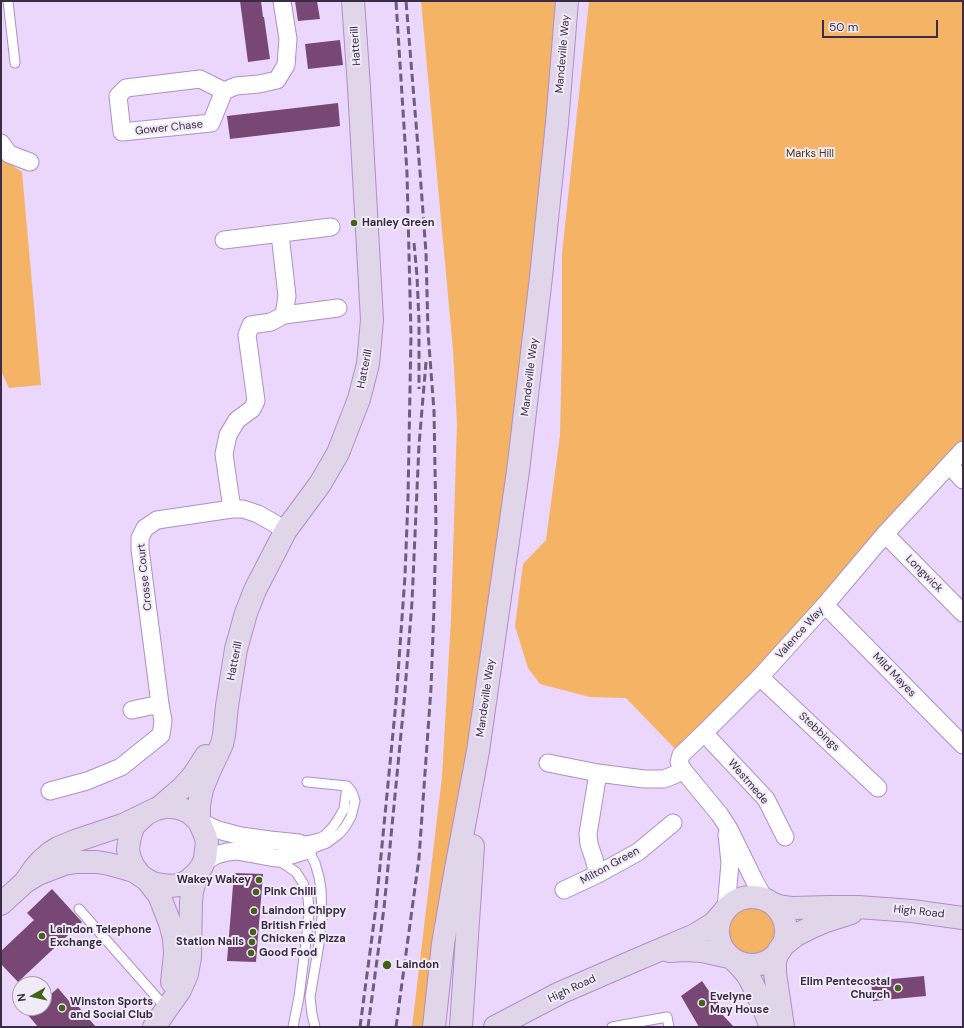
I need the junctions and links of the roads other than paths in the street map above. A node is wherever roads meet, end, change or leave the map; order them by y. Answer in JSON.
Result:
{"nodes":[{"id":1,"x":8,"y":1,"type":"edge"},
{"id":2,"x":282,"y":1,"type":"edge"},
{"id":3,"x":353,"y":1,"type":"edge"},
{"id":4,"x":567,"y":1,"type":"edge"},
{"id":5,"x":15,"y":63,"type":"dead end"},
{"id":6,"x":224,"y":91,"type":"junction"},
{"id":7,"x":1,"y":143,"type":"edge"},
{"id":8,"x":30,"y":162,"type":"dead end"},
{"id":9,"x":331,"y":227,"type":"dead end"},
{"id":10,"x":280,"y":234,"type":"junction"},
{"id":11,"x":224,"y":240,"type":"dead end"},
{"id":12,"x":338,"y":308,"type":"dead end"},
{"id":13,"x":284,"y":315,"type":"junction"},
{"id":14,"x":963,"y":450,"type":"edge"},
{"id":15,"x":949,"y":466,"type":"junction"},
{"id":16,"x":963,"y":480,"type":"edge"},
{"id":17,"x":232,"y":509,"type":"junction"},
{"id":18,"x":286,"y":530,"type":"junction"},
{"id":19,"x":885,"y":534,"type":"junction"},
{"id":20,"x":825,"y":605,"type":"junction"},
{"id":21,"x":963,"y":613,"type":"edge"},
{"id":22,"x":760,"y":677,"type":"junction"},
{"id":23,"x":160,"y":704,"type":"junction"},
{"id":24,"x":227,"y":706,"type":"junction"},
{"id":25,"x":132,"y":710,"type":"dead end"},
{"id":26,"x":704,"y":733,"type":"junction"},
{"id":27,"x":963,"y":745,"type":"edge"},
{"id":28,"x":478,"y":751,"type":"junction"},
{"id":29,"x":548,"y":763,"type":"dead end"},
{"id":30,"x":683,"y":770,"type":"junction"},
{"id":31,"x":598,"y":773,"type":"junction"},
{"id":32,"x":307,"y":782,"type":"dead end"},
{"id":33,"x":347,"y":786,"type":"junction"},
{"id":34,"x":878,"y":788,"type":"dead end"},
{"id":35,"x":50,"y":791,"type":"dead end"},
{"id":36,"x":151,"y":811,"type":"junction"},
{"id":37,"x":720,"y":815,"type":"junction"},
{"id":38,"x":199,"y":820,"type":"junction"},
{"id":39,"x":673,"y":823,"type":"dead end"},
{"id":40,"x":785,"y":837,"type":"dead end"},
{"id":41,"x":293,"y":842,"type":"junction"},
{"id":42,"x":308,"y":850,"type":"junction"},
{"id":43,"x":275,"y":858,"type":"junction"},
{"id":44,"x":199,"y":870,"type":"junction"},
{"id":45,"x":598,"y":874,"type":"junction"},
{"id":46,"x":144,"y":878,"type":"junction"},
{"id":47,"x":25,"y":882,"type":"junction"},
{"id":48,"x":564,"y":890,"type":"dead end"},
{"id":49,"x":768,"y":902,"type":"junction"},
{"id":50,"x":1,"y":904,"type":"edge"},
{"id":51,"x":79,"y":909,"type":"dead end"},
{"id":52,"x":875,"y":909,"type":"junction"},
{"id":53,"x":724,"y":912,"type":"junction"},
{"id":54,"x":963,"y":918,"type":"edge"},
{"id":55,"x":781,"y":948,"type":"junction"},
{"id":56,"x":652,"y":953,"type":"junction"},
{"id":57,"x":732,"y":959,"type":"junction"},
{"id":58,"x":166,"y":1008,"type":"junction"},
{"id":59,"x":154,"y":1027,"type":"edge"},
{"id":60,"x":293,"y":1027,"type":"edge"},
{"id":61,"x":315,"y":1027,"type":"edge"},
{"id":62,"x":434,"y":1027,"type":"edge"},
{"id":63,"x":461,"y":1027,"type":"edge"},
{"id":64,"x":495,"y":1027,"type":"edge"},
{"id":65,"x":612,"y":1027,"type":"edge"},
{"id":66,"x":669,"y":1027,"type":"edge"},
{"id":67,"x":771,"y":1027,"type":"edge"},
{"id":68,"x":783,"y":1027,"type":"edge"}],
"edges":[{"from":1,"to":5,"type":"lane"},
{"from":2,"to":6,"type":"street"},
{"from":3,"to":18,"type":"street","name":"Hatterill"},
{"from":4,"to":28,"type":"street","name":"Mandeville Way"},
{"from":6,"to":6,"type":"street","name":"Gower Chase"},
{"from":7,"to":8,"type":"street"},
{"from":9,"to":10,"type":"street"},
{"from":10,"to":11,"type":"street"},
{"from":10,"to":13,"type":"street"},
{"from":12,"to":13,"type":"street"},
{"from":13,"to":17,"type":"street"},
{"from":14,"to":15,"type":"street","name":"Valence Way"},
{"from":15,"to":16,"type":"street"},
{"from":15,"to":19,"type":"street","name":"Valence Way"},
{"from":17,"to":18,"type":"street","name":"Crosse Court"},
{"from":17,"to":23,"type":"street","name":"Crosse Court"},
{"from":18,"to":24,"type":"street","name":"Hatterill"},
{"from":19,"to":20,"type":"street","name":"Valence Way"},
{"from":19,"to":21,"type":"street","name":"Longwick"},
{"from":20,"to":22,"type":"street","name":"Valence Way"},
{"from":20,"to":27,"type":"street","name":"Mild Mayes"},
{"from":22,"to":26,"type":"street","name":"Valence Way"},
{"from":22,"to":34,"type":"street","name":"Stebbings"},
{"from":23,"to":25,"type":"street"},
{"from":23,"to":35,"type":"street","name":"Crosse Court"},
{"from":24,"to":36,"type":"street","name":"Hatterill"},
{"from":24,"to":38,"type":"street","name":"Hatterill"},
{"from":26,"to":30,"type":"street","name":"Valence Way"},
{"from":26,"to":40,"type":"street","name":"Westmede"},
{"from":28,"to":62,"type":"street","name":"Mandeville Way"},
{"from":28,"to":63,"type":"street","name":"Mandeville Way"},
{"from":29,"to":31,"type":"street"},
{"from":30,"to":31,"type":"street"},
{"from":30,"to":37,"type":"street"},
{"from":31,"to":45,"type":"street"},
{"from":32,"to":33,"type":"lane"},
{"from":33,"to":41,"type":"lane"},
{"from":33,"to":42,"type":"lane"},
{"from":36,"to":38,"type":"street","name":"Hatterill"},
{"from":36,"to":46,"type":"street","name":"Hatterill"},
{"from":36,"to":47,"type":"street","name":"Hatterill"},
{"from":37,"to":49,"type":"street"},
{"from":37,"to":53,"type":"street"},
{"from":38,"to":41,"type":"street"},
{"from":38,"to":44,"type":"street","name":"Hatterill"},
{"from":39,"to":45,"type":"street","name":"Milton Green"},
{"from":41,"to":42,"type":"street"},
{"from":42,"to":43,"type":"street"},
{"from":42,"to":61,"type":"lane"},
{"from":43,"to":44,"type":"street"},
{"from":43,"to":60,"type":"lane"},
{"from":44,"to":46,"type":"street","name":"Hatterill"},
{"from":44,"to":58,"type":"street"},
{"from":45,"to":48,"type":"street","name":"Milton Green"},
{"from":46,"to":47,"type":"street","name":"Hatterill"},
{"from":46,"to":58,"type":"street"},
{"from":47,"to":50,"type":"street","name":"Hatterill"},
{"from":49,"to":52,"type":"street","name":"High Road"},
{"from":49,"to":53,"type":"street"},
{"from":49,"to":55,"type":"street"},
{"from":51,"to":58,"type":"lane"},
{"from":52,"to":54,"type":"street","name":"High Road"},
{"from":52,"to":55,"type":"street","name":"High Road"},
{"from":53,"to":56,"type":"street","name":"High Road"},
{"from":53,"to":57,"type":"street"},
{"from":55,"to":57,"type":"street"},
{"from":55,"to":68,"type":"street"},
{"from":56,"to":57,"type":"street","name":"High Road"},
{"from":56,"to":64,"type":"street","name":"High Road"},
{"from":57,"to":67,"type":"street"},
{"from":58,"to":59,"type":"street"},
{"from":65,"to":66,"type":"lane"}]}
